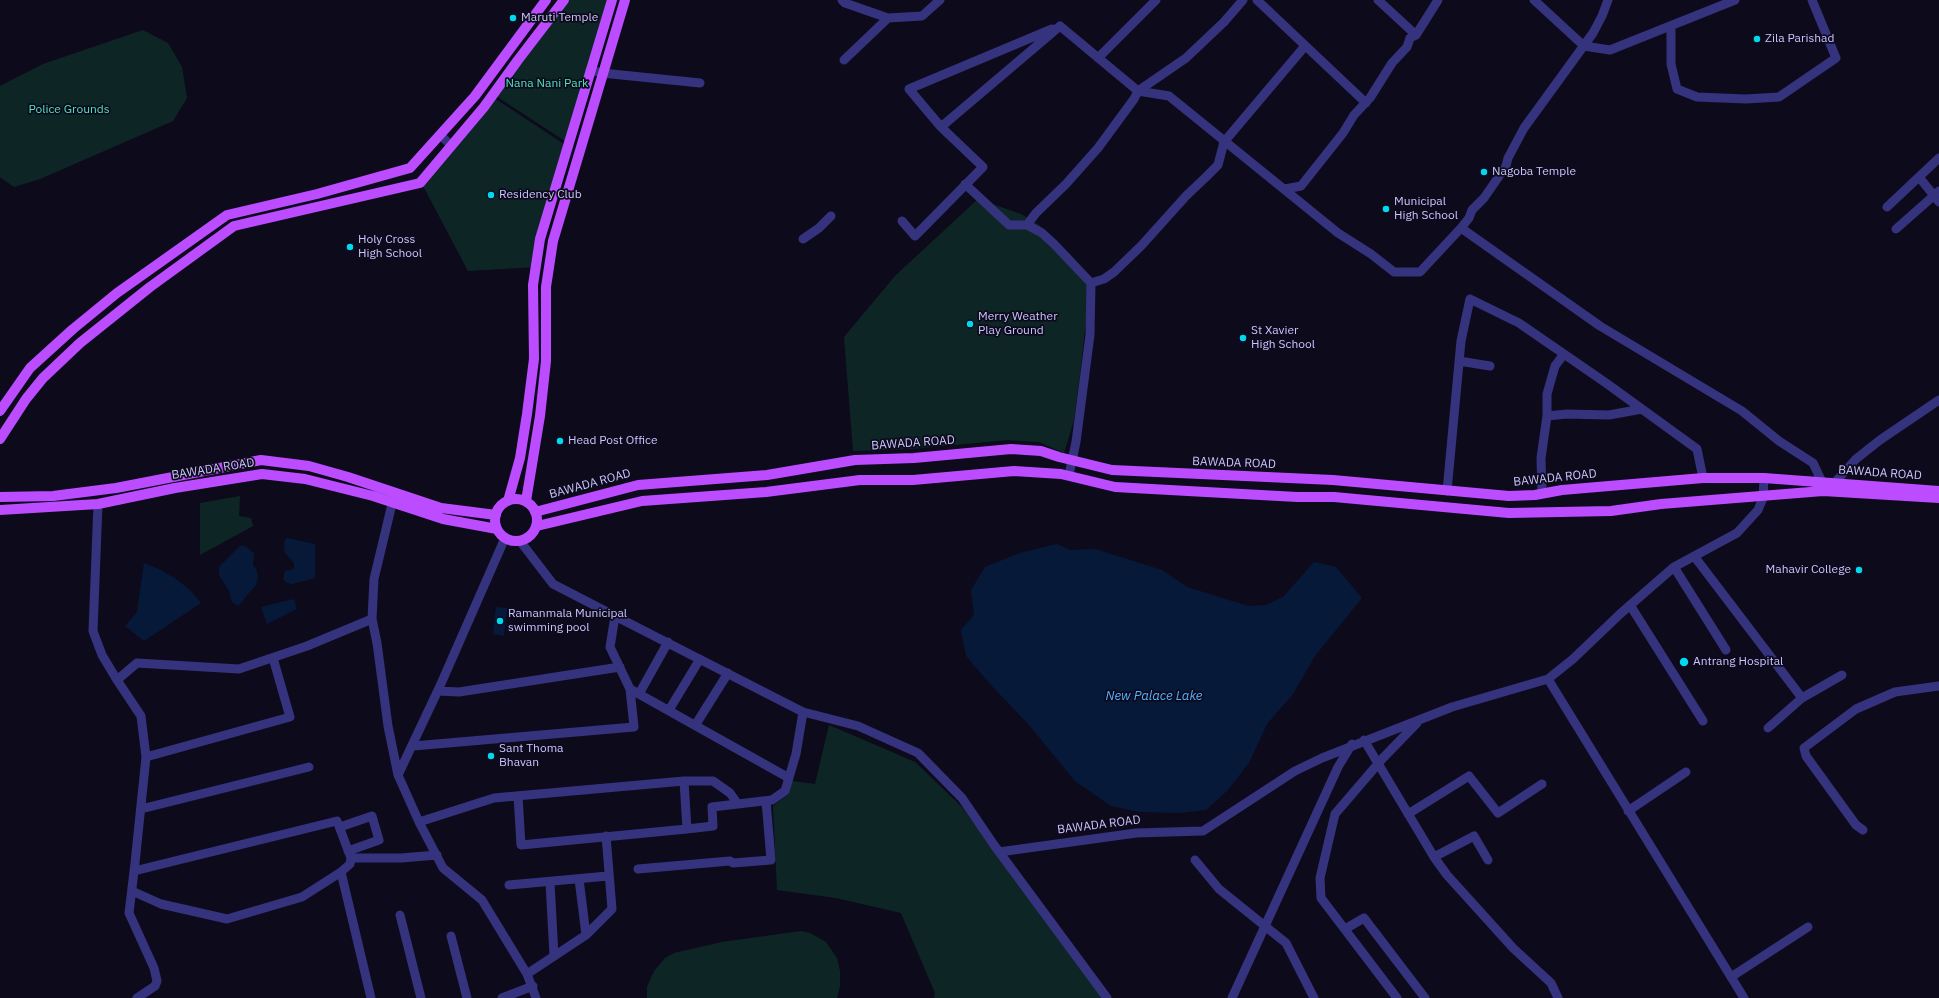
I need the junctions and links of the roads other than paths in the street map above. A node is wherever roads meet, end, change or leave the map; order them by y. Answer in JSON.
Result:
{"nodes":[{"id":1,"x":546,"y":0,"type":"edge"},
{"id":2,"x":564,"y":0,"type":"edge"},
{"id":3,"x":612,"y":0,"type":"edge"},
{"id":4,"x":625,"y":0,"type":"edge"},
{"id":5,"x":842,"y":0,"type":"edge"},
{"id":6,"x":940,"y":0,"type":"edge"},
{"id":7,"x":1156,"y":0,"type":"edge"},
{"id":8,"x":1243,"y":0,"type":"edge"},
{"id":9,"x":1257,"y":0,"type":"edge"},
{"id":10,"x":1378,"y":0,"type":"edge"},
{"id":11,"x":1438,"y":0,"type":"edge"},
{"id":12,"x":1534,"y":0,"type":"edge"},
{"id":13,"x":1608,"y":0,"type":"edge"},
{"id":14,"x":1735,"y":0,"type":"edge"},
{"id":15,"x":1812,"y":0,"type":"edge"},
{"id":16,"x":888,"y":18,"type":"junction"},
{"id":17,"x":1060,"y":26,"type":"junction"},
{"id":18,"x":1671,"y":27,"type":"junction"},
{"id":19,"x":1416,"y":35,"type":"junction"},
{"id":20,"x":1306,"y":46,"type":"junction"},
{"id":21,"x":1584,"y":46,"type":"junction"},
{"id":22,"x":1098,"y":58,"type":"junction"},
{"id":23,"x":844,"y":60,"type":"dead end"},
{"id":24,"x":590,"y":70,"type":"junction"},
{"id":25,"x":602,"y":73,"type":"junction"},
{"id":26,"x":700,"y":84,"type":"dead end"},
{"id":27,"x":1138,"y":91,"type":"junction"},
{"id":28,"x":1366,"y":103,"type":"junction"},
{"id":29,"x":941,"y":128,"type":"junction"},
{"id":30,"x":440,"y":135,"type":"junction"},
{"id":31,"x":1224,"y":142,"type":"junction"},
{"id":32,"x":451,"y":145,"type":"junction"},
{"id":33,"x":1939,"y":158,"type":"edge"},
{"id":34,"x":1919,"y":177,"type":"junction"},
{"id":35,"x":966,"y":184,"type":"junction"},
{"id":36,"x":1284,"y":189,"type":"junction"},
{"id":37,"x":1937,"y":196,"type":"edge"},
{"id":38,"x":1887,"y":207,"type":"dead end"},
{"id":39,"x":227,"y":215,"type":"junction"},
{"id":40,"x":831,"y":216,"type":"dead end"},
{"id":41,"x":902,"y":221,"type":"dead end"},
{"id":42,"x":1027,"y":225,"type":"junction"},
{"id":43,"x":234,"y":226,"type":"junction"},
{"id":44,"x":1461,"y":228,"type":"junction"},
{"id":45,"x":1896,"y":229,"type":"dead end"},
{"id":46,"x":803,"y":239,"type":"dead end"},
{"id":47,"x":1091,"y":283,"type":"junction"},
{"id":48,"x":1564,"y":354,"type":"junction"},
{"id":49,"x":1459,"y":361,"type":"junction"},
{"id":50,"x":1490,"y":366,"type":"dead end"},
{"id":51,"x":1939,"y":400,"type":"edge"},
{"id":52,"x":1642,"y":409,"type":"junction"},
{"id":53,"x":0,"y":411,"type":"edge"},
{"id":54,"x":1547,"y":416,"type":"junction"},
{"id":55,"x":0,"y":439,"type":"edge"},
{"id":56,"x":1073,"y":460,"type":"junction"},
{"id":57,"x":1069,"y":475,"type":"junction"},
{"id":58,"x":1703,"y":478,"type":"junction"},
{"id":59,"x":1764,"y":478,"type":"junction"},
{"id":60,"x":1827,"y":487,"type":"junction"},
{"id":61,"x":1447,"y":491,"type":"junction"},
{"id":62,"x":1939,"y":491,"type":"edge"},
{"id":63,"x":1542,"y":494,"type":"junction"},
{"id":64,"x":1762,"y":496,"type":"junction"},
{"id":65,"x":0,"y":497,"type":"edge"},
{"id":66,"x":1939,"y":498,"type":"edge"},
{"id":67,"x":508,"y":501,"type":"junction"},
{"id":68,"x":526,"y":502,"type":"junction"},
{"id":69,"x":98,"y":504,"type":"junction"},
{"id":70,"x":392,"y":504,"type":"junction"},
{"id":71,"x":0,"y":510,"type":"edge"},
{"id":72,"x":535,"y":512,"type":"junction"},
{"id":73,"x":496,"y":515,"type":"junction"},
{"id":74,"x":536,"y":526,"type":"junction"},
{"id":75,"x":497,"y":529,"type":"junction"},
{"id":76,"x":505,"y":538,"type":"junction"},
{"id":77,"x":520,"y":541,"type":"junction"},
{"id":78,"x":1694,"y":556,"type":"junction"},
{"id":79,"x":1674,"y":567,"type":"junction"},
{"id":80,"x":1630,"y":605,"type":"junction"},
{"id":81,"x":615,"y":616,"type":"junction"},
{"id":82,"x":372,"y":619,"type":"junction"},
{"id":83,"x":668,"y":642,"type":"junction"},
{"id":84,"x":1726,"y":650,"type":"dead end"},
{"id":85,"x":273,"y":658,"type":"junction"},
{"id":86,"x":700,"y":659,"type":"junction"},
{"id":87,"x":620,"y":667,"type":"junction"},
{"id":88,"x":728,"y":672,"type":"junction"},
{"id":89,"x":1842,"y":675,"type":"dead end"},
{"id":90,"x":1548,"y":679,"type":"junction"},
{"id":91,"x":116,"y":680,"type":"junction"},
{"id":92,"x":1938,"y":688,"type":"edge"},
{"id":93,"x":630,"y":689,"type":"junction"},
{"id":94,"x":438,"y":691,"type":"junction"},
{"id":95,"x":639,"y":694,"type":"junction"},
{"id":96,"x":1802,"y":698,"type":"junction"},
{"id":97,"x":669,"y":710,"type":"junction"},
{"id":98,"x":802,"y":712,"type":"junction"},
{"id":99,"x":1420,"y":720,"type":"junction"},
{"id":100,"x":1702,"y":721,"type":"dead end"},
{"id":101,"x":696,"y":724,"type":"junction"},
{"id":102,"x":1768,"y":728,"type":"dead end"},
{"id":103,"x":1364,"y":740,"type":"junction"},
{"id":104,"x":1352,"y":744,"type":"junction"},
{"id":105,"x":413,"y":746,"type":"junction"},
{"id":106,"x":146,"y":757,"type":"junction"},
{"id":107,"x":1378,"y":763,"type":"junction"},
{"id":108,"x":309,"y":767,"type":"dead end"},
{"id":109,"x":1686,"y":772,"type":"dead end"},
{"id":110,"x":398,"y":775,"type":"junction"},
{"id":111,"x":789,"y":778,"type":"junction"},
{"id":112,"x":684,"y":782,"type":"junction"},
{"id":113,"x":1542,"y":784,"type":"dead end"},
{"id":114,"x":518,"y":796,"type":"junction"},
{"id":115,"x":766,"y":802,"type":"junction"},
{"id":116,"x":737,"y":803,"type":"junction"},
{"id":117,"x":141,"y":809,"type":"junction"},
{"id":118,"x":1628,"y":811,"type":"junction"},
{"id":119,"x":1408,"y":814,"type":"junction"},
{"id":120,"x":419,"y":822,"type":"junction"},
{"id":121,"x":340,"y":828,"type":"junction"},
{"id":122,"x":687,"y":829,"type":"junction"},
{"id":123,"x":1863,"y":830,"type":"dead end"},
{"id":124,"x":606,"y":836,"type":"junction"},
{"id":125,"x":999,"y":852,"type":"junction"},
{"id":126,"x":350,"y":854,"type":"junction"},
{"id":127,"x":437,"y":855,"type":"junction"},
{"id":128,"x":1434,"y":857,"type":"junction"},
{"id":129,"x":1195,"y":860,"type":"dead end"},
{"id":130,"x":1488,"y":860,"type":"dead end"},
{"id":131,"x":638,"y":869,"type":"dead end"},
{"id":132,"x":134,"y":871,"type":"junction"},
{"id":133,"x":341,"y":872,"type":"junction"},
{"id":134,"x":608,"y":876,"type":"junction"},
{"id":135,"x":579,"y":879,"type":"junction"},
{"id":136,"x":550,"y":882,"type":"junction"},
{"id":137,"x":509,"y":885,"type":"dead end"},
{"id":138,"x":132,"y":891,"type":"junction"},
{"id":139,"x":400,"y":915,"type":"dead end"},
{"id":140,"x":1264,"y":926,"type":"junction"},
{"id":141,"x":1808,"y":927,"type":"dead end"},
{"id":142,"x":1345,"y":929,"type":"junction"},
{"id":143,"x":586,"y":935,"type":"junction"},
{"id":144,"x":451,"y":936,"type":"dead end"},
{"id":145,"x":554,"y":956,"type":"junction"},
{"id":146,"x":527,"y":974,"type":"junction"},
{"id":147,"x":1731,"y":977,"type":"junction"},
{"id":148,"x":533,"y":986,"type":"junction"},
{"id":149,"x":137,"y":998,"type":"edge"},
{"id":150,"x":371,"y":998,"type":"edge"},
{"id":151,"x":422,"y":998,"type":"edge"},
{"id":152,"x":467,"y":998,"type":"edge"},
{"id":153,"x":502,"y":998,"type":"edge"},
{"id":154,"x":536,"y":998,"type":"edge"},
{"id":155,"x":1107,"y":998,"type":"edge"},
{"id":156,"x":1232,"y":998,"type":"edge"},
{"id":157,"x":1314,"y":998,"type":"edge"},
{"id":158,"x":1397,"y":998,"type":"edge"},
{"id":159,"x":1426,"y":998,"type":"edge"},
{"id":160,"x":1558,"y":998,"type":"edge"},
{"id":161,"x":1744,"y":998,"type":"edge"}],
"edges":[{"from":1,"to":30,"type":"main road"},
{"from":2,"to":32,"type":"main road"},
{"from":3,"to":24,"type":"main road"},
{"from":4,"to":25,"type":"main road"},
{"from":5,"to":16,"type":"street"},
{"from":6,"to":16,"type":"street"},
{"from":7,"to":22,"type":"street"},
{"from":8,"to":27,"type":"street"},
{"from":9,"to":20,"type":"street"},
{"from":10,"to":19,"type":"street"},
{"from":11,"to":19,"type":"street"},
{"from":12,"to":21,"type":"street"},
{"from":13,"to":21,"type":"street"},
{"from":14,"to":18,"type":"street"},
{"from":15,"to":18,"type":"street"},
{"from":16,"to":23,"type":"street"},
{"from":17,"to":22,"type":"street"},
{"from":17,"to":29,"type":"street"},
{"from":17,"to":29,"type":"street"},
{"from":18,"to":21,"type":"street"},
{"from":19,"to":28,"type":"street"},
{"from":20,"to":28,"type":"street"},
{"from":20,"to":31,"type":"street"},
{"from":21,"to":44,"type":"street"},
{"from":22,"to":27,"type":"street"},
{"from":24,"to":25,"type":"street"},
{"from":24,"to":67,"type":"main road"},
{"from":25,"to":26,"type":"street"},
{"from":25,"to":68,"type":"main road"},
{"from":27,"to":31,"type":"street"},
{"from":27,"to":42,"type":"street"},
{"from":28,"to":36,"type":"street"},
{"from":29,"to":35,"type":"street"},
{"from":30,"to":32,"type":"street"},
{"from":30,"to":39,"type":"main road"},
{"from":31,"to":36,"type":"street"},
{"from":31,"to":47,"type":"street"},
{"from":32,"to":43,"type":"main road"},
{"from":33,"to":34,"type":"street"},
{"from":34,"to":37,"type":"street"},
{"from":34,"to":38,"type":"street"},
{"from":35,"to":41,"type":"street"},
{"from":35,"to":42,"type":"street"},
{"from":36,"to":44,"type":"street"},
{"from":37,"to":45,"type":"street"},
{"from":39,"to":43,"type":"main road"},
{"from":39,"to":53,"type":"main road"},
{"from":40,"to":46,"type":"street"},
{"from":42,"to":47,"type":"street"},
{"from":43,"to":55,"type":"main road"},
{"from":44,"to":60,"type":"street"},
{"from":47,"to":56,"type":"street"},
{"from":48,"to":49,"type":"street"},
{"from":48,"to":52,"type":"street"},
{"from":48,"to":54,"type":"street"},
{"from":49,"to":50,"type":"street"},
{"from":49,"to":61,"type":"street"},
{"from":51,"to":60,"type":"street"},
{"from":52,"to":54,"type":"street"},
{"from":52,"to":58,"type":"street"},
{"from":54,"to":63,"type":"street"},
{"from":56,"to":57,"type":"street"},
{"from":56,"to":61,"type":"main road","name":"BAWADA ROAD"},
{"from":56,"to":72,"type":"main road","name":"BAWADA ROAD"},
{"from":57,"to":64,"type":"main road"},
{"from":57,"to":74,"type":"main road"},
{"from":58,"to":59,"type":"main road","name":"BAWADA ROAD"},
{"from":58,"to":63,"type":"main road","name":"BAWADA ROAD"},
{"from":59,"to":60,"type":"main road","name":"BAWADA ROAD"},
{"from":59,"to":64,"type":"street"},
{"from":60,"to":62,"type":"main road","name":"BAWADA ROAD"},
{"from":60,"to":64,"type":"main road"},
{"from":60,"to":66,"type":"main road"},
{"from":61,"to":63,"type":"main road","name":"BAWADA ROAD"},
{"from":64,"to":78,"type":"street"},
{"from":65,"to":73,"type":"main road"},
{"from":67,"to":68,"type":"main road"},
{"from":67,"to":73,"type":"main road"},
{"from":68,"to":72,"type":"main road"},
{"from":69,"to":70,"type":"main road","name":"BAWADA ROAD"},
{"from":69,"to":71,"type":"main road","name":"BAWADA ROAD"},
{"from":69,"to":91,"type":"street"},
{"from":70,"to":75,"type":"main road","name":"BAWADA ROAD"},
{"from":70,"to":82,"type":"street"},
{"from":72,"to":74,"type":"main road"},
{"from":73,"to":75,"type":"main road"},
{"from":74,"to":77,"type":"main road"},
{"from":75,"to":76,"type":"main road"},
{"from":76,"to":77,"type":"main road"},
{"from":76,"to":94,"type":"street"},
{"from":77,"to":81,"type":"street"},
{"from":78,"to":79,"type":"street"},
{"from":78,"to":96,"type":"street"},
{"from":79,"to":80,"type":"street"},
{"from":79,"to":84,"type":"street"},
{"from":80,"to":90,"type":"street"},
{"from":80,"to":100,"type":"street"},
{"from":81,"to":83,"type":"street"},
{"from":81,"to":87,"type":"street"},
{"from":82,"to":85,"type":"street"},
{"from":82,"to":110,"type":"street"},
{"from":83,"to":86,"type":"street"},
{"from":83,"to":95,"type":"street"},
{"from":85,"to":91,"type":"street"},
{"from":85,"to":106,"type":"street"},
{"from":86,"to":88,"type":"street"},
{"from":86,"to":97,"type":"street"},
{"from":87,"to":93,"type":"street"},
{"from":87,"to":94,"type":"street"},
{"from":88,"to":98,"type":"street"},
{"from":88,"to":101,"type":"street"},
{"from":89,"to":96,"type":"street"},
{"from":90,"to":99,"type":"street"},
{"from":90,"to":118,"type":"street"},
{"from":91,"to":106,"type":"street"},
{"from":92,"to":123,"type":"street"},
{"from":93,"to":95,"type":"street"},
{"from":93,"to":105,"type":"street"},
{"from":94,"to":105,"type":"street"},
{"from":95,"to":97,"type":"street"},
{"from":96,"to":102,"type":"street"},
{"from":97,"to":101,"type":"street"},
{"from":98,"to":111,"type":"street"},
{"from":98,"to":125,"type":"street"},
{"from":99,"to":103,"type":"street"},
{"from":99,"to":107,"type":"street"},
{"from":101,"to":111,"type":"street"},
{"from":103,"to":104,"type":"street"},
{"from":103,"to":107,"type":"street"},
{"from":104,"to":125,"type":"street","name":"BAWADA ROAD"},
{"from":104,"to":140,"type":"street"},
{"from":105,"to":110,"type":"street"},
{"from":106,"to":117,"type":"street"},
{"from":107,"to":119,"type":"street"},
{"from":107,"to":142,"type":"street"},
{"from":108,"to":117,"type":"street"},
{"from":109,"to":118,"type":"street"},
{"from":110,"to":120,"type":"street"},
{"from":111,"to":115,"type":"street"},
{"from":112,"to":114,"type":"street"},
{"from":112,"to":116,"type":"street"},
{"from":112,"to":122,"type":"street"},
{"from":113,"to":119,"type":"street"},
{"from":114,"to":120,"type":"street"},
{"from":114,"to":124,"type":"street"},
{"from":115,"to":116,"type":"street"},
{"from":115,"to":131,"type":"street"},
{"from":116,"to":122,"type":"street"},
{"from":117,"to":132,"type":"street"},
{"from":118,"to":147,"type":"street"},
{"from":119,"to":128,"type":"street"},
{"from":120,"to":127,"type":"street"},
{"from":121,"to":126,"type":"street"},
{"from":121,"to":126,"type":"street"},
{"from":121,"to":132,"type":"street"},
{"from":122,"to":124,"type":"street"},
{"from":124,"to":134,"type":"street"},
{"from":125,"to":155,"type":"street"},
{"from":126,"to":127,"type":"street"},
{"from":126,"to":133,"type":"street"},
{"from":127,"to":146,"type":"street"},
{"from":128,"to":130,"type":"street"},
{"from":128,"to":160,"type":"street"},
{"from":129,"to":140,"type":"street"},
{"from":132,"to":138,"type":"street"},
{"from":133,"to":138,"type":"street"},
{"from":133,"to":150,"type":"street"},
{"from":134,"to":135,"type":"street"},
{"from":134,"to":143,"type":"street"},
{"from":135,"to":136,"type":"street"},
{"from":135,"to":143,"type":"street"},
{"from":136,"to":137,"type":"street"},
{"from":136,"to":145,"type":"street"},
{"from":138,"to":149,"type":"street"},
{"from":139,"to":151,"type":"street"},
{"from":140,"to":156,"type":"street"},
{"from":140,"to":157,"type":"street"},
{"from":141,"to":147,"type":"street"},
{"from":142,"to":158,"type":"street"},
{"from":142,"to":159,"type":"street"},
{"from":143,"to":145,"type":"street"},
{"from":144,"to":152,"type":"street"},
{"from":145,"to":146,"type":"street"},
{"from":146,"to":148,"type":"street"},
{"from":147,"to":161,"type":"street"},
{"from":148,"to":153,"type":"street"},
{"from":148,"to":154,"type":"street"}]}
